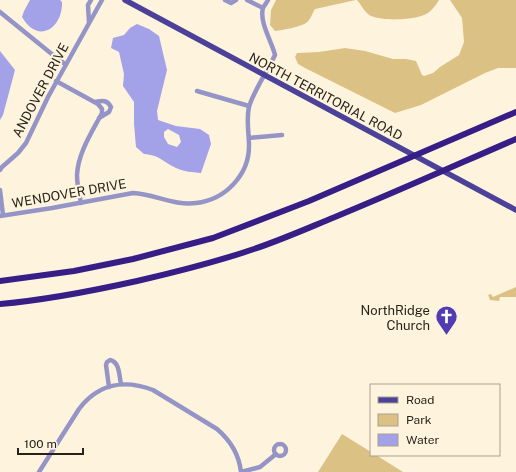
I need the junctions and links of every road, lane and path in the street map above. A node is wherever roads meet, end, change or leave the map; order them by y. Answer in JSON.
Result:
{"nodes":[{"id":1,"x":91,"y":0,"type":"edge"},
{"id":2,"x":102,"y":0,"type":"edge"},
{"id":3,"x":125,"y":0,"type":"edge"},
{"id":4,"x":225,"y":0,"type":"edge"},
{"id":5,"x":236,"y":0,"type":"edge"},
{"id":6,"x":248,"y":0,"type":"edge"},
{"id":7,"x":268,"y":0,"type":"edge"},
{"id":8,"x":263,"y":8,"type":"junction"},
{"id":9,"x":0,"y":12,"type":"edge"},
{"id":10,"x":89,"y":23,"type":"junction"},
{"id":11,"x":66,"y":64,"type":"junction"},
{"id":12,"x":265,"y":75,"type":"junction"},
{"id":13,"x":56,"y":81,"type":"junction"},
{"id":14,"x":197,"y":91,"type":"dead end"},
{"id":15,"x":94,"y":102,"type":"junction"},
{"id":16,"x":249,"y":106,"type":"junction"},
{"id":17,"x":516,"y":112,"type":"edge"},
{"id":18,"x":99,"y":118,"type":"junction"},
{"id":19,"x":282,"y":135,"type":"dead end"},
{"id":20,"x":249,"y":138,"type":"junction"},
{"id":21,"x":516,"y":139,"type":"edge"},
{"id":22,"x":2,"y":163,"type":"edge"},
{"id":23,"x":0,"y":170,"type":"edge"},
{"id":24,"x":0,"y":190,"type":"edge"},
{"id":25,"x":81,"y":203,"type":"junction"},
{"id":26,"x":516,"y":210,"type":"edge"},
{"id":27,"x":2,"y":216,"type":"edge"},
{"id":28,"x":0,"y":282,"type":"edge"},
{"id":29,"x":0,"y":304,"type":"edge"},
{"id":30,"x":121,"y":384,"type":"junction"},
{"id":31,"x":109,"y":387,"type":"junction"},
{"id":32,"x":276,"y":454,"type":"dead end"},
{"id":33,"x":39,"y":472,"type":"edge"},
{"id":34,"x":242,"y":472,"type":"edge"}],
"edges":[{"from":1,"to":10,"type":"street","name":"ANDOVER DRIVE"},
{"from":2,"to":10,"type":"street","name":"ANDOVER DRIVE"},
{"from":3,"to":12,"type":"main road","name":"NORTH TERRITORIAL ROAD"},
{"from":4,"to":5,"type":"street"},
{"from":6,"to":8,"type":"street"},
{"from":7,"to":8,"type":"street"},
{"from":8,"to":12,"type":"street","name":"WENDOVER DRIVE"},
{"from":9,"to":11,"type":"street"},
{"from":10,"to":11,"type":"street","name":"ANDOVER DRIVE"},
{"from":11,"to":13,"type":"street","name":"ANDOVER DRIVE"},
{"from":12,"to":16,"type":"street","name":"WENDOVER DRIVE"},
{"from":12,"to":26,"type":"main road","name":"NORTH TERRITORIAL ROAD"},
{"from":13,"to":15,"type":"street"},
{"from":13,"to":22,"type":"street","name":"ANDOVER DRIVE"},
{"from":14,"to":16,"type":"street"},
{"from":15,"to":18,"type":"street"},
{"from":15,"to":18,"type":"street"},
{"from":16,"to":20,"type":"street","name":"WENDOVER DRIVE"},
{"from":17,"to":28,"type":"highway"},
{"from":18,"to":25,"type":"street"},
{"from":19,"to":20,"type":"street"},
{"from":20,"to":25,"type":"street","name":"WENDOVER DRIVE"},
{"from":21,"to":29,"type":"highway"},
{"from":22,"to":23,"type":"street","name":"ANDOVER DRIVE"},
{"from":24,"to":27,"type":"street"},
{"from":25,"to":27,"type":"street","name":"WENDOVER DRIVE"},
{"from":30,"to":31,"type":"street"},
{"from":30,"to":31,"type":"street"},
{"from":30,"to":34,"type":"street"},
{"from":31,"to":33,"type":"street"},
{"from":32,"to":34,"type":"street"}]}
